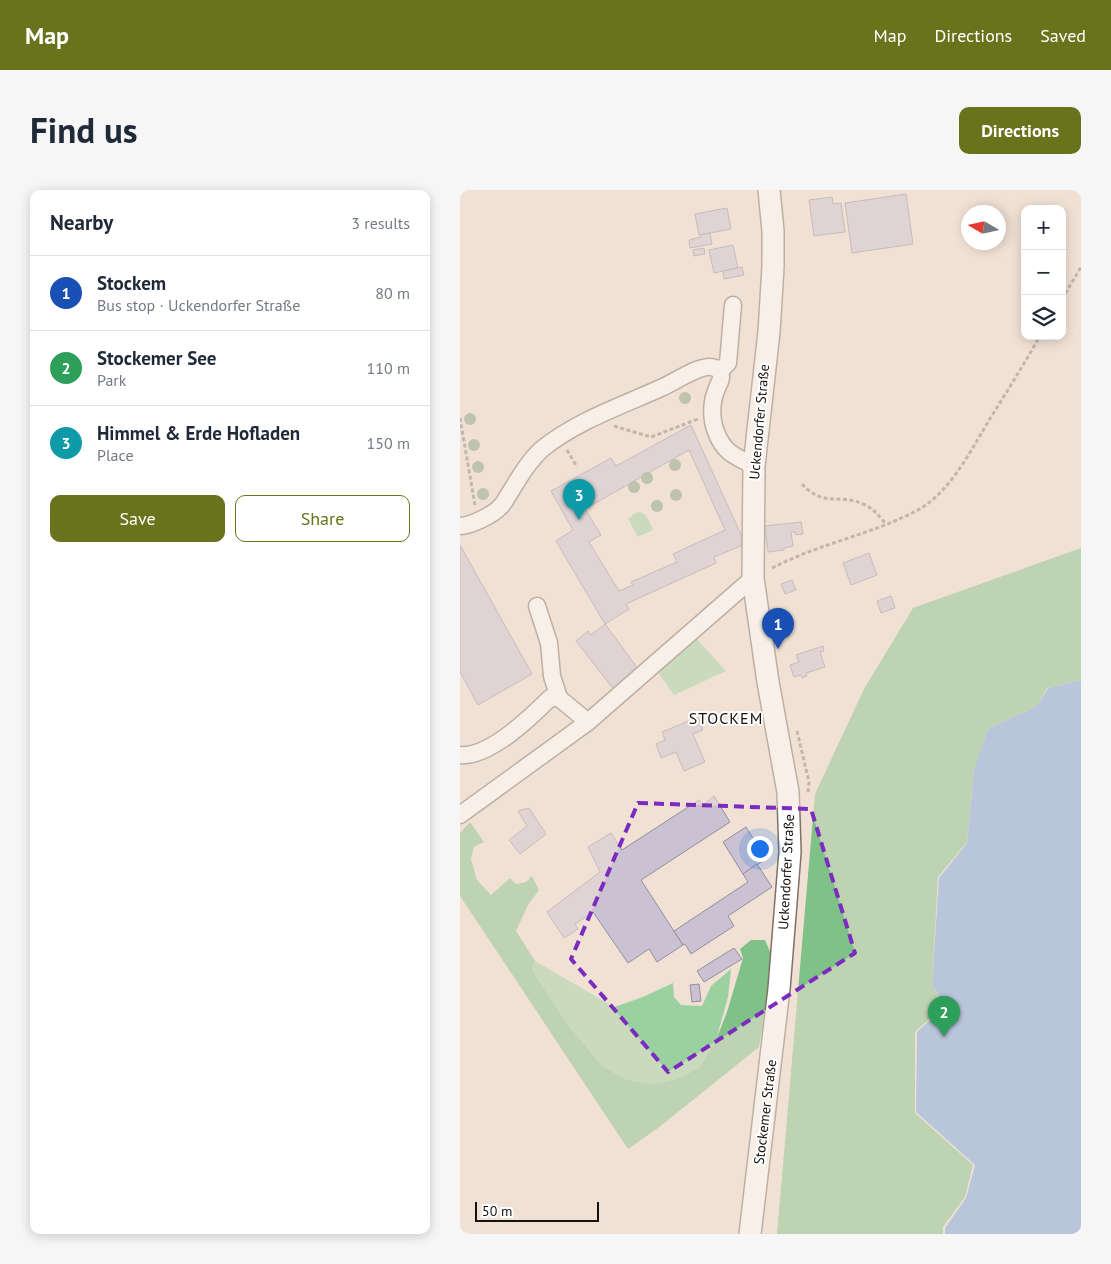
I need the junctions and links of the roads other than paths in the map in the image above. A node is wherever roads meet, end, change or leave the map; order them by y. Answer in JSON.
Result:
{"nodes":[{"id":1,"x":769,"y":190,"type":"edge"},
{"id":2,"x":733,"y":305,"type":"dead end"},
{"id":3,"x":720,"y":371,"type":"junction"},
{"id":4,"x":754,"y":466,"type":"junction"},
{"id":5,"x":460,"y":526,"type":"edge"},
{"id":6,"x":753,"y":578,"type":"junction"},
{"id":7,"x":538,"y":606,"type":"dead end"},
{"id":8,"x":559,"y":698,"type":"junction"},
{"id":9,"x":588,"y":722,"type":"junction"},
{"id":10,"x":460,"y":755,"type":"edge"},
{"id":11,"x":460,"y":815,"type":"edge"},
{"id":12,"x":779,"y":989,"type":"joint"},
{"id":13,"x":750,"y":1234,"type":"edge"}],
"edges":[{"from":1,"to":4,"type":"main road","name":"Uckendorfer Straße"},
{"from":2,"to":3,"type":"lane"},
{"from":3,"to":4,"type":"lane"},
{"from":3,"to":5,"type":"lane"},
{"from":4,"to":6,"type":"main road","name":"Uckendorfer Straße"},
{"from":6,"to":9,"type":"lane"},
{"from":6,"to":12,"type":"main road","name":"Uckendorfer Straße"},
{"from":7,"to":8,"type":"lane"},
{"from":8,"to":9,"type":"lane"},
{"from":8,"to":10,"type":"lane"},
{"from":9,"to":11,"type":"lane"},
{"from":12,"to":13,"type":"main road","name":"Stockemer Straße"}]}
